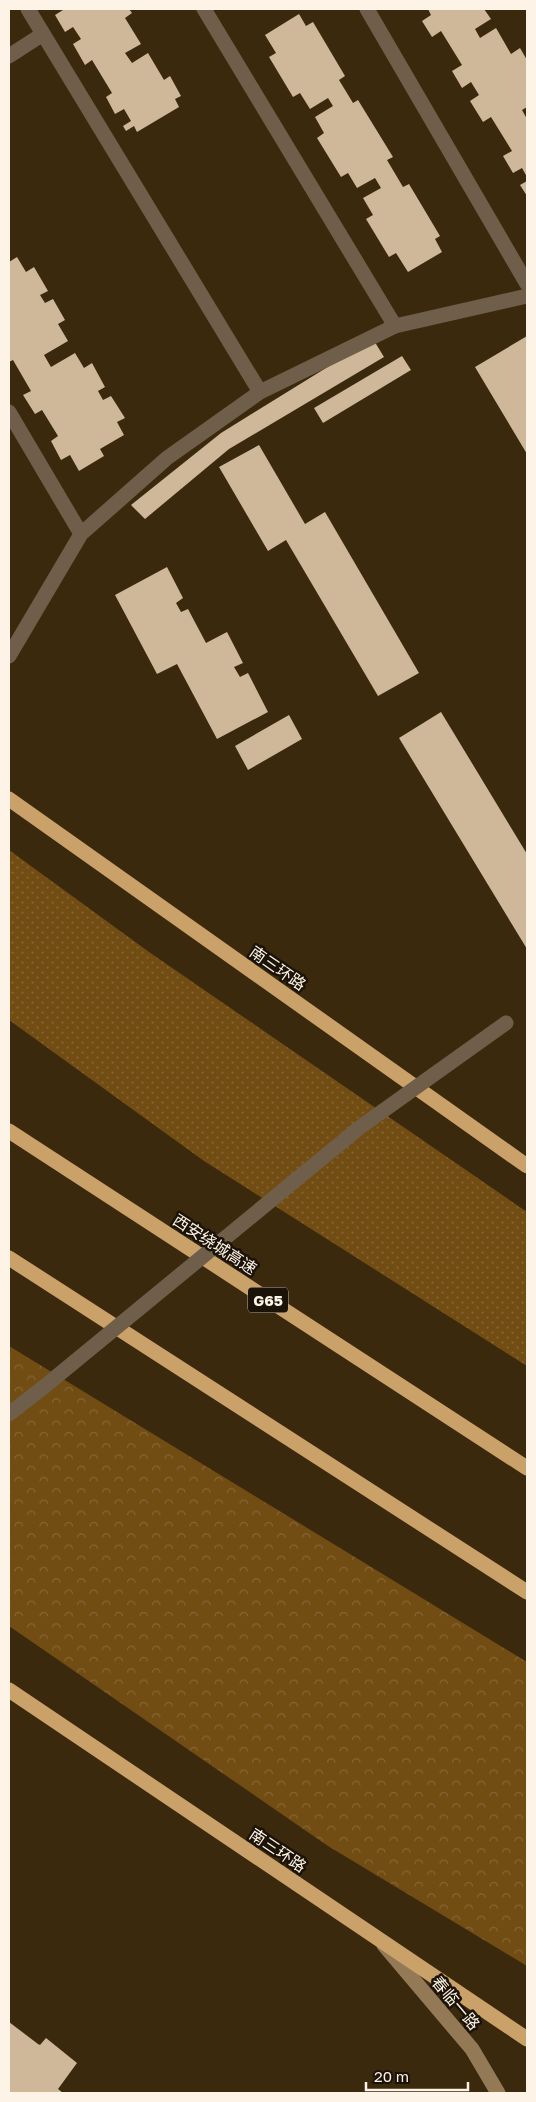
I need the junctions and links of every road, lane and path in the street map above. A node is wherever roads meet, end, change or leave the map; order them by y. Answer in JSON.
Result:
{"nodes":[{"id":1,"x":28,"y":9,"type":"edge"},
{"id":2,"x":204,"y":9,"type":"edge"},
{"id":3,"x":367,"y":9,"type":"edge"},
{"id":4,"x":44,"y":34,"type":"junction"},
{"id":5,"x":9,"y":56,"type":"edge"},
{"id":6,"x":527,"y":284,"type":"edge"},
{"id":7,"x":527,"y":296,"type":"edge"},
{"id":8,"x":395,"y":326,"type":"junction"},
{"id":9,"x":260,"y":392,"type":"junction"},
{"id":10,"x":9,"y":412,"type":"edge"},
{"id":11,"x":81,"y":534,"type":"junction"},
{"id":12,"x":9,"y":656,"type":"edge"},
{"id":13,"x":9,"y":799,"type":"edge"},
{"id":14,"x":506,"y":1022,"type":"dead end"},
{"id":15,"x":9,"y":1131,"type":"edge"},
{"id":16,"x":527,"y":1166,"type":"edge"},
{"id":17,"x":9,"y":1258,"type":"edge"},
{"id":18,"x":9,"y":1414,"type":"edge"},
{"id":19,"x":527,"y":1468,"type":"edge"},
{"id":20,"x":527,"y":1592,"type":"edge"},
{"id":21,"x":9,"y":1690,"type":"edge"},
{"id":22,"x":380,"y":1940,"type":"junction"},
{"id":23,"x":527,"y":2039,"type":"edge"},
{"id":24,"x":498,"y":2093,"type":"edge"}],
"edges":[{"from":1,"to":4,"type":"street"},
{"from":2,"to":8,"type":"street"},
{"from":3,"to":6,"type":"street"},
{"from":4,"to":5,"type":"street"},
{"from":4,"to":9,"type":"street"},
{"from":7,"to":8,"type":"street"},
{"from":8,"to":9,"type":"street"},
{"from":9,"to":11,"type":"street"},
{"from":10,"to":11,"type":"street"},
{"from":11,"to":12,"type":"street"},
{"from":13,"to":16,"type":"highway","name":"南三环路"},
{"from":14,"to":18,"type":"street","bridge":true},
{"from":15,"to":19,"type":"highway","name":"西安绕城高速","number":"G65"},
{"from":17,"to":20,"type":"highway"},
{"from":21,"to":22,"type":"highway","name":"南三环路"},
{"from":22,"to":23,"type":"highway","name":"南三环路"},
{"from":22,"to":24,"type":"main road","name":"春临一路"}]}
